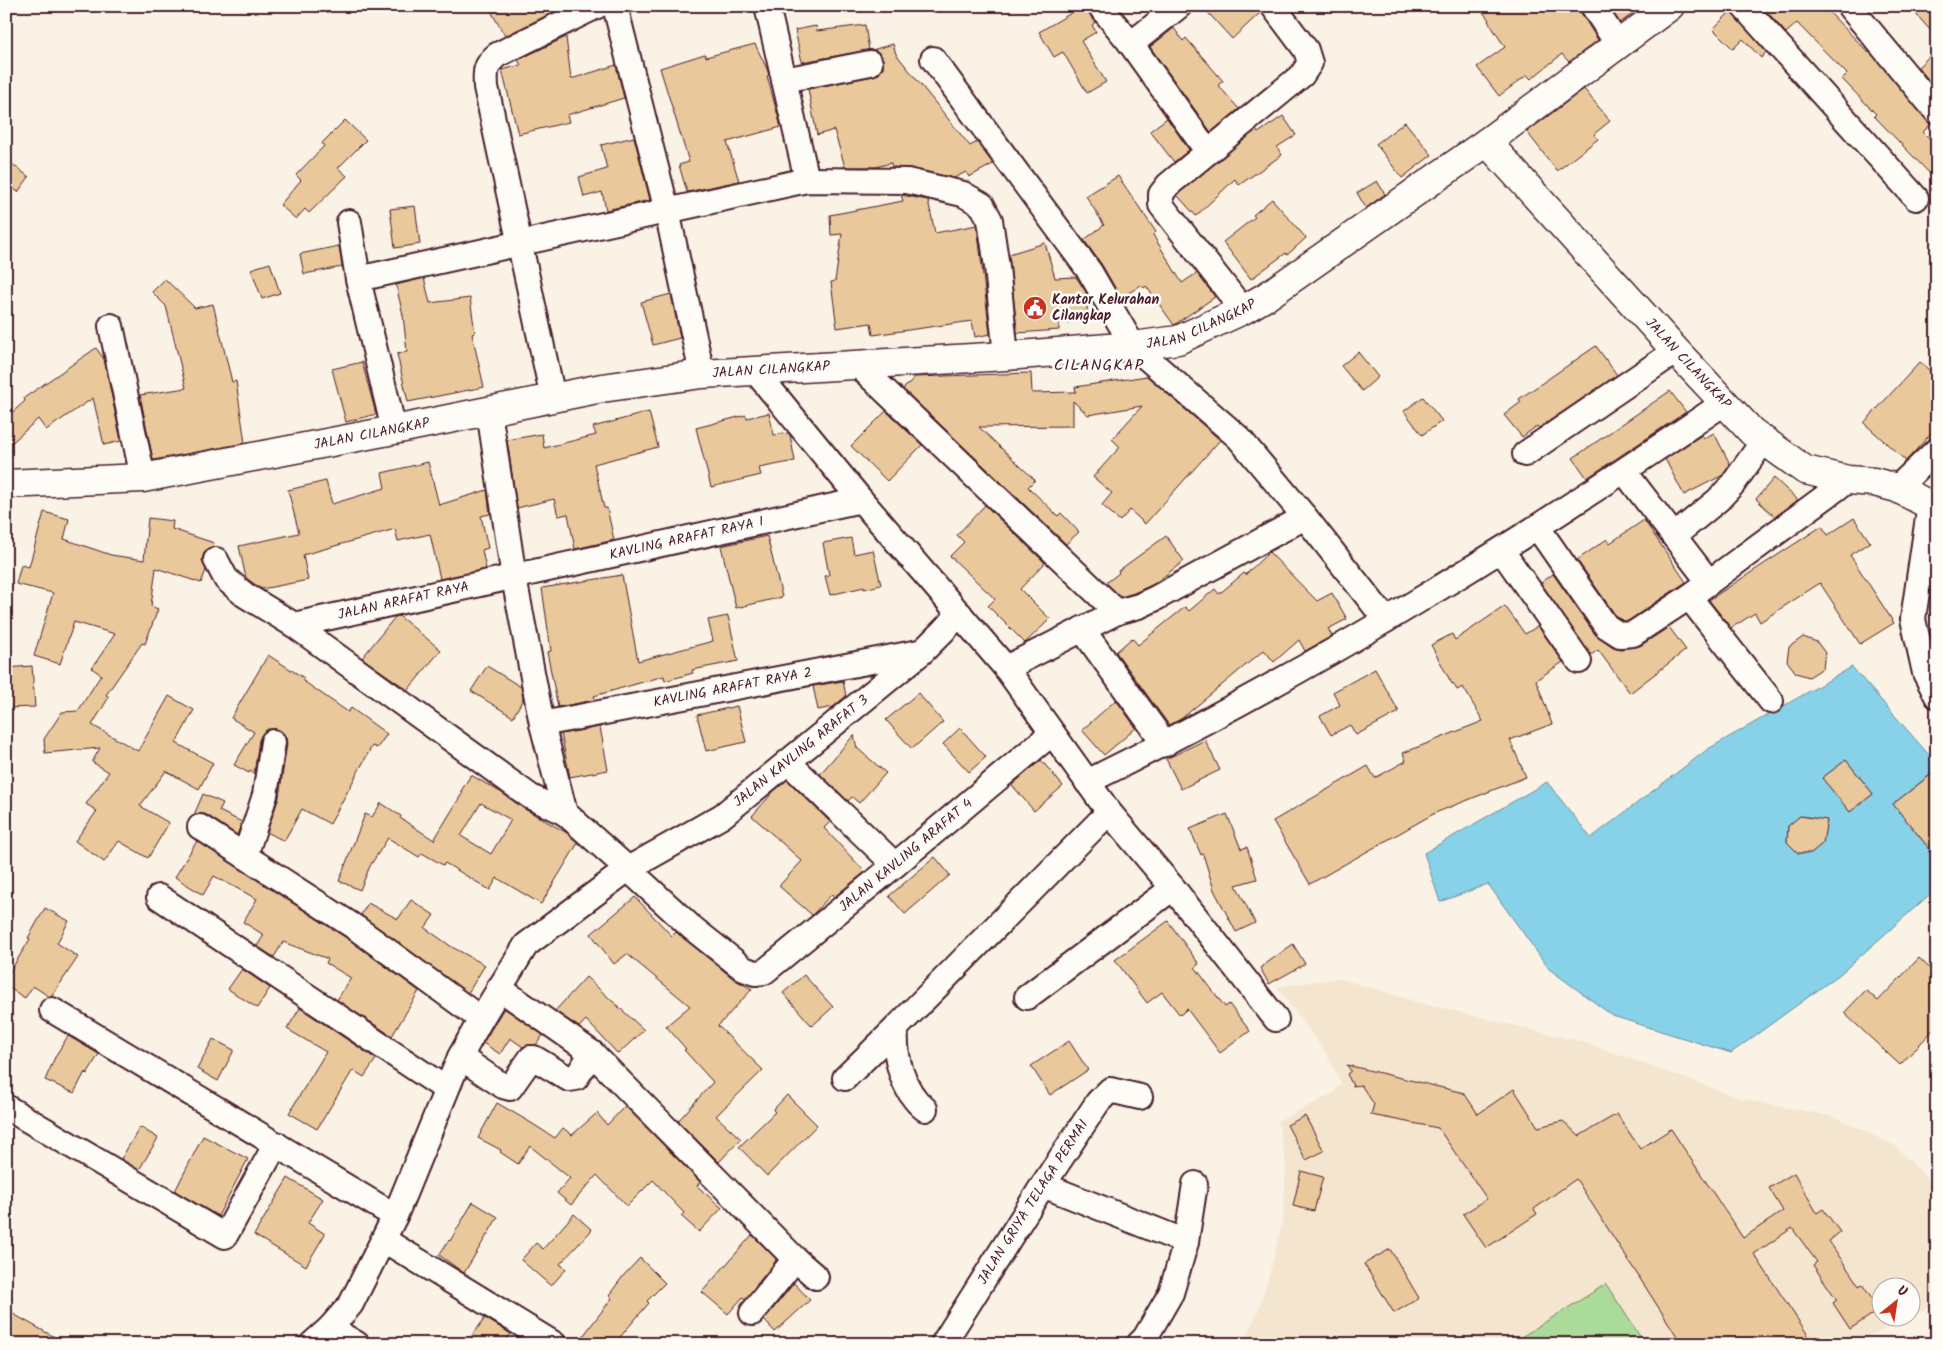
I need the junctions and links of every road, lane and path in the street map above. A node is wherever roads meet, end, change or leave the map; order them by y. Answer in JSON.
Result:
{"nodes":[{"id":1,"x":597,"y":6,"type":"edge"},
{"id":2,"x":615,"y":6,"type":"edge"},
{"id":3,"x":767,"y":6,"type":"edge"},
{"id":4,"x":1100,"y":6,"type":"edge"},
{"id":5,"x":1179,"y":6,"type":"edge"},
{"id":6,"x":1273,"y":6,"type":"edge"},
{"id":7,"x":1593,"y":6,"type":"edge"},
{"id":8,"x":1670,"y":6,"type":"edge"},
{"id":9,"x":1743,"y":6,"type":"edge"},
{"id":10,"x":1849,"y":6,"type":"edge"},
{"id":11,"x":1132,"y":44,"type":"junction"},
{"id":12,"x":1618,"y":45,"type":"junction"},
{"id":13,"x":933,"y":59,"type":"dead end"},
{"id":14,"x":870,"y":63,"type":"dead end"},
{"id":15,"x":784,"y":80,"type":"junction"},
{"id":16,"x":1936,"y":111,"type":"edge"},
{"id":17,"x":1487,"y":142,"type":"junction"},
{"id":18,"x":1208,"y":152,"type":"junction"},
{"id":19,"x":807,"y":180,"type":"junction"},
{"id":20,"x":1916,"y":198,"type":"dead end"},
{"id":21,"x":667,"y":211,"type":"junction"},
{"id":22,"x":349,"y":222,"type":"dead end"},
{"id":23,"x":520,"y":243,"type":"junction"},
{"id":24,"x":358,"y":279,"type":"junction"},
{"id":25,"x":1243,"y":310,"type":"junction"},
{"id":26,"x":111,"y":326,"type":"dead end"},
{"id":27,"x":1133,"y":346,"type":"junction"},
{"id":28,"x":1676,"y":351,"type":"junction"},
{"id":29,"x":1006,"y":356,"type":"junction"},
{"id":30,"x":857,"y":364,"type":"junction"},
{"id":31,"x":756,"y":372,"type":"junction"},
{"id":32,"x":702,"y":374,"type":"junction"},
{"id":33,"x":553,"y":398,"type":"junction"},
{"id":34,"x":1724,"y":403,"type":"junction"},
{"id":35,"x":489,"y":411,"type":"junction"},
{"id":36,"x":394,"y":430,"type":"junction"},
{"id":37,"x":1764,"y":440,"type":"junction"},
{"id":38,"x":1937,"y":450,"type":"edge"},
{"id":39,"x":1525,"y":454,"type":"dead end"},
{"id":40,"x":1624,"y":471,"type":"junction"},
{"id":41,"x":143,"y":478,"type":"junction"},
{"id":42,"x":1848,"y":480,"type":"junction"},
{"id":43,"x":6,"y":484,"type":"edge"},
{"id":44,"x":1897,"y":488,"type":"junction"},
{"id":45,"x":861,"y":500,"type":"junction"},
{"id":46,"x":1933,"y":506,"type":"edge"},
{"id":47,"x":1305,"y":517,"type":"junction"},
{"id":48,"x":1538,"y":528,"type":"junction"},
{"id":49,"x":1674,"y":536,"type":"junction"},
{"id":50,"x":1502,"y":551,"type":"junction"},
{"id":51,"x":216,"y":560,"type":"dead end"},
{"id":52,"x":514,"y":578,"type":"junction"},
{"id":53,"x":1709,"y":582,"type":"junction"},
{"id":54,"x":1689,"y":597,"type":"junction"},
{"id":55,"x":1117,"y":612,"type":"junction"},
{"id":56,"x":960,"y":614,"type":"junction"},
{"id":57,"x":1386,"y":620,"type":"junction"},
{"id":58,"x":294,"y":625,"type":"junction"},
{"id":59,"x":1082,"y":628,"type":"junction"},
{"id":60,"x":922,"y":652,"type":"junction"},
{"id":61,"x":1579,"y":661,"type":"dead end"},
{"id":62,"x":1006,"y":668,"type":"junction"},
{"id":63,"x":1937,"y":696,"type":"edge"},
{"id":64,"x":1771,"y":701,"type":"dead end"},
{"id":65,"x":542,"y":724,"type":"junction"},
{"id":66,"x":1052,"y":733,"type":"junction"},
{"id":67,"x":273,"y":742,"type":"dead end"},
{"id":68,"x":1165,"y":744,"type":"junction"},
{"id":69,"x":788,"y":762,"type":"junction"},
{"id":70,"x":1087,"y":782,"type":"junction"},
{"id":71,"x":1109,"y":812,"type":"junction"},
{"id":72,"x":565,"y":813,"type":"junction"},
{"id":73,"x":200,"y":826,"type":"dead end"},
{"id":74,"x":245,"y":856,"type":"junction"},
{"id":75,"x":896,"y":866,"type":"junction"},
{"id":76,"x":628,"y":869,"type":"junction"},
{"id":77,"x":1173,"y":888,"type":"junction"},
{"id":78,"x":159,"y":898,"type":"dead end"},
{"id":79,"x":499,"y":988,"type":"junction"},
{"id":80,"x":1027,"y":997,"type":"dead end"},
{"id":81,"x":52,"y":1010,"type":"dead end"},
{"id":82,"x":481,"y":1019,"type":"junction"},
{"id":83,"x":1276,"y":1019,"type":"dead end"},
{"id":84,"x":896,"y":1028,"type":"junction"},
{"id":85,"x":592,"y":1053,"type":"junction"},
{"id":86,"x":460,"y":1058,"type":"junction"},
{"id":87,"x":845,"y":1078,"type":"dead end"},
{"id":88,"x":446,"y":1089,"type":"junction"},
{"id":89,"x":1140,"y":1097,"type":"dead end"},
{"id":90,"x":6,"y":1107,"type":"edge"},
{"id":91,"x":925,"y":1109,"type":"dead end"},
{"id":92,"x":276,"y":1144,"type":"junction"},
{"id":93,"x":1195,"y":1184,"type":"dead end"},
{"id":94,"x":1043,"y":1185,"type":"junction"},
{"id":95,"x":395,"y":1216,"type":"junction"},
{"id":96,"x":384,"y":1240,"type":"junction"},
{"id":97,"x":1186,"y":1242,"type":"junction"},
{"id":98,"x":795,"y":1259,"type":"junction"},
{"id":99,"x":816,"y":1277,"type":"dead end"},
{"id":100,"x":752,"y":1313,"type":"dead end"},
{"id":101,"x":330,"y":1328,"type":"junction"},
{"id":102,"x":312,"y":1344,"type":"edge"},
{"id":103,"x":357,"y":1344,"type":"edge"},
{"id":104,"x":554,"y":1344,"type":"edge"},
{"id":105,"x":943,"y":1344,"type":"edge"},
{"id":106,"x":1139,"y":1344,"type":"edge"}],
"edges":[{"from":1,"to":23,"type":"street"},
{"from":2,"to":21,"type":"street"},
{"from":3,"to":15,"type":"street"},
{"from":4,"to":11,"type":"street"},
{"from":5,"to":11,"type":"street"},
{"from":6,"to":18,"type":"street"},
{"from":7,"to":12,"type":"street"},
{"from":8,"to":12,"type":"street","name":"JALAN CILANGKAP"},
{"from":9,"to":20,"type":"street"},
{"from":10,"to":16,"type":"street"},
{"from":11,"to":18,"type":"street"},
{"from":12,"to":17,"type":"street","name":"JALAN CILANGKAP"},
{"from":13,"to":27,"type":"street"},
{"from":14,"to":15,"type":"street"},
{"from":15,"to":19,"type":"street"},
{"from":17,"to":25,"type":"street","name":"JALAN CILANGKAP"},
{"from":17,"to":28,"type":"street","name":"JALAN CILANGKAP"},
{"from":18,"to":25,"type":"street"},
{"from":19,"to":21,"type":"street"},
{"from":19,"to":29,"type":"street"},
{"from":21,"to":23,"type":"street"},
{"from":21,"to":32,"type":"street"},
{"from":22,"to":24,"type":"street"},
{"from":23,"to":24,"type":"street"},
{"from":23,"to":33,"type":"street"},
{"from":24,"to":36,"type":"street"},
{"from":25,"to":27,"type":"street","name":"JALAN CILANGKAP"},
{"from":26,"to":41,"type":"street"},
{"from":27,"to":29,"type":"street","name":"JALAN CILANGKAP"},
{"from":27,"to":47,"type":"street"},
{"from":28,"to":34,"type":"street","name":"JALAN CILANGKAP"},
{"from":28,"to":39,"type":"street"},
{"from":29,"to":30,"type":"street","name":"JALAN CILANGKAP"},
{"from":30,"to":31,"type":"street","name":"JALAN CILANGKAP"},
{"from":30,"to":55,"type":"street"},
{"from":31,"to":32,"type":"street","name":"JALAN CILANGKAP"},
{"from":31,"to":45,"type":"street"},
{"from":32,"to":33,"type":"street","name":"JALAN CILANGKAP"},
{"from":33,"to":35,"type":"street","name":"JALAN CILANGKAP"},
{"from":34,"to":37,"type":"street","name":"JALAN CILANGKAP"},
{"from":34,"to":40,"type":"street"},
{"from":35,"to":36,"type":"street","name":"JALAN CILANGKAP"},
{"from":35,"to":52,"type":"street"},
{"from":36,"to":41,"type":"street","name":"JALAN CILANGKAP"},
{"from":37,"to":42,"type":"street","name":"JALAN CILANGKAP"},
{"from":37,"to":49,"type":"street"},
{"from":38,"to":44,"type":"street"},
{"from":40,"to":48,"type":"street"},
{"from":40,"to":49,"type":"street"},
{"from":41,"to":43,"type":"street","name":"JALAN CILANGKAP"},
{"from":42,"to":44,"type":"street","name":"JALAN CILANGKAP"},
{"from":42,"to":53,"type":"street"},
{"from":44,"to":46,"type":"street","name":"JALAN CILANGKAP"},
{"from":45,"to":52,"type":"street","name":"KAVLING ARAFAT RAYA I"},
{"from":45,"to":56,"type":"street"},
{"from":46,"to":63,"type":"street"},
{"from":47,"to":55,"type":"street"},
{"from":47,"to":57,"type":"street"},
{"from":48,"to":50,"type":"street"},
{"from":48,"to":54,"type":"street"},
{"from":49,"to":53,"type":"street"},
{"from":50,"to":57,"type":"street"},
{"from":50,"to":61,"type":"street"},
{"from":51,"to":58,"type":"street"},
{"from":52,"to":58,"type":"street","name":"JALAN ARAFAT RAYA"},
{"from":52,"to":65,"type":"street"},
{"from":53,"to":54,"type":"street"},
{"from":54,"to":64,"type":"street"},
{"from":55,"to":59,"type":"street"},
{"from":56,"to":60,"type":"street","name":"JALAN KAVLING ARAFAT 3"},
{"from":56,"to":62,"type":"street"},
{"from":57,"to":68,"type":"street"},
{"from":58,"to":72,"type":"street"},
{"from":59,"to":62,"type":"street"},
{"from":59,"to":68,"type":"street"},
{"from":60,"to":65,"type":"street","name":"KAVLING ARAFAT RAYA 2"},
{"from":60,"to":69,"type":"street","name":"JALAN KAVLING ARAFAT 3"},
{"from":62,"to":66,"type":"street"},
{"from":65,"to":72,"type":"street"},
{"from":66,"to":70,"type":"street"},
{"from":66,"to":75,"type":"street","name":"JALAN KAVLING ARAFAT 4"},
{"from":67,"to":74,"type":"street"},
{"from":68,"to":70,"type":"street"},
{"from":69,"to":75,"type":"street"},
{"from":69,"to":76,"type":"street","name":"JALAN KAVLING ARAFAT 3"},
{"from":70,"to":71,"type":"street"},
{"from":71,"to":77,"type":"street"},
{"from":71,"to":84,"type":"street"},
{"from":72,"to":76,"type":"street"},
{"from":73,"to":74,"type":"street"},
{"from":74,"to":82,"type":"street"},
{"from":75,"to":76,"type":"street","name":"JALAN KAVLING ARAFAT 4"},
{"from":76,"to":79,"type":"street","name":"JALAN KAVLING ARAFAT 3"},
{"from":77,"to":80,"type":"street"},
{"from":77,"to":83,"type":"street"},
{"from":78,"to":88,"type":"street"},
{"from":79,"to":82,"type":"street","name":"JALAN KAVLING ARAFAT 3"},
{"from":79,"to":85,"type":"street"},
{"from":81,"to":92,"type":"street"},
{"from":82,"to":86,"type":"street","name":"JALAN KAVLING ARAFAT 3"},
{"from":84,"to":87,"type":"street"},
{"from":84,"to":91,"type":"street"},
{"from":85,"to":86,"type":"street"},
{"from":85,"to":98,"type":"street"},
{"from":86,"to":88,"type":"street","name":"JALAN KAVLING ARAFAT 3"},
{"from":88,"to":95,"type":"street","name":"JALAN KAVLING ARAFAT 3"},
{"from":89,"to":94,"type":"street","name":"JALAN GRIYA TELAGA PERMAI"},
{"from":90,"to":92,"type":"street"},
{"from":92,"to":95,"type":"street"},
{"from":93,"to":97,"type":"street"},
{"from":94,"to":97,"type":"street"},
{"from":94,"to":105,"type":"street","name":"JALAN GRIYA TELAGA PERMAI"},
{"from":95,"to":96,"type":"street","name":"JALAN KAVLING ARAFAT 3"},
{"from":96,"to":101,"type":"street","name":"JALAN KAVLING ARAFAT 3"},
{"from":96,"to":104,"type":"street"},
{"from":97,"to":106,"type":"street"},
{"from":98,"to":99,"type":"street"},
{"from":98,"to":100,"type":"street"},
{"from":101,"to":102,"type":"street","name":"JALAN KAVLING ARAFAT 3"},
{"from":101,"to":103,"type":"street"}]}
